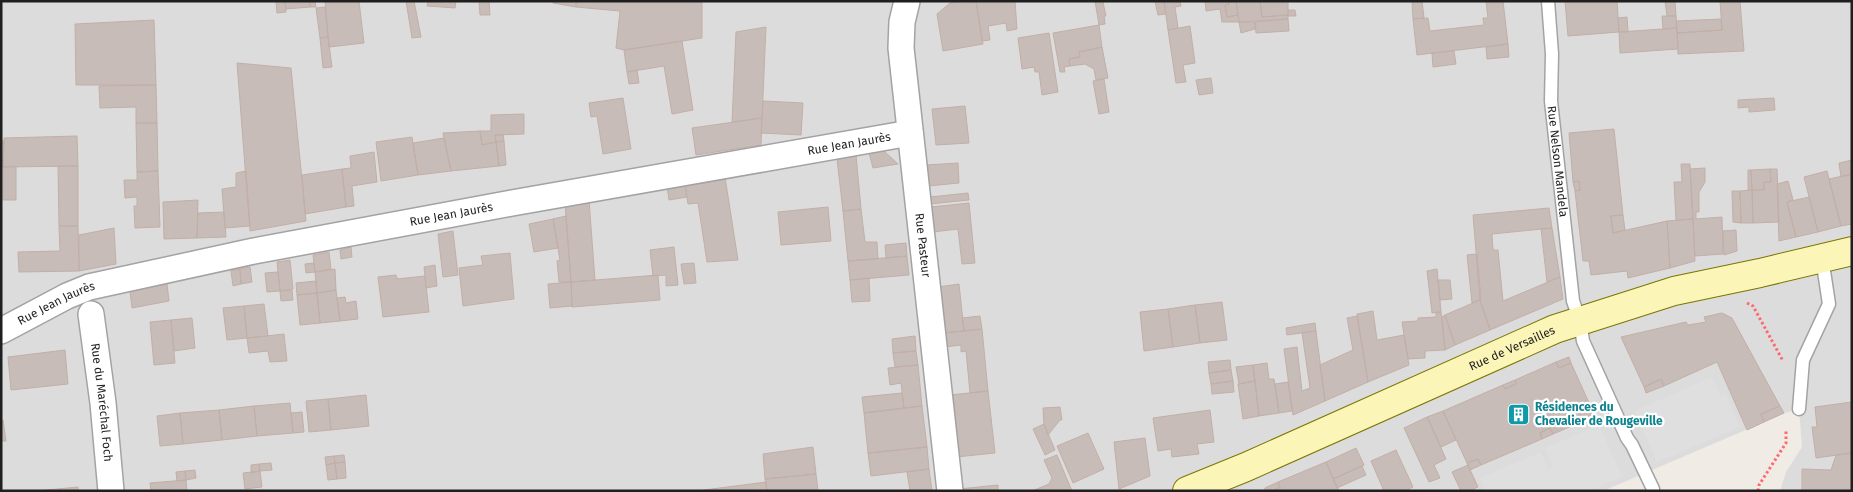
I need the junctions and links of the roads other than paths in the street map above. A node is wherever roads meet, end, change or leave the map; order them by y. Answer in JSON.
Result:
{"nodes":[{"id":1,"x":907,"y":1,"type":"edge"},
{"id":2,"x":1548,"y":1,"type":"edge"},
{"id":3,"x":910,"y":133,"type":"junction"},
{"id":4,"x":1852,"y":251,"type":"edge"},
{"id":5,"x":1822,"y":258,"type":"junction"},
{"id":6,"x":92,"y":314,"type":"dead end"},
{"id":7,"x":1580,"y":321,"type":"junction"},
{"id":8,"x":1,"y":331,"type":"edge"},
{"id":9,"x":1799,"y":409,"type":"dead end"},
{"id":10,"x":1226,"y":484,"type":"edge"},
{"id":11,"x":1653,"y":489,"type":"dead end"},
{"id":12,"x":111,"y":491,"type":"edge"},
{"id":13,"x":950,"y":491,"type":"edge"},
{"id":14,"x":1188,"y":491,"type":"edge"}],
"edges":[{"from":1,"to":3,"type":"street","name":"Rue Pasteur"},
{"from":2,"to":7,"type":"lane","name":"Rue Nelson Mandela"},
{"from":3,"to":8,"type":"street","name":"Rue Jean Jaurès"},
{"from":3,"to":13,"type":"street","name":"Rue Pasteur"},
{"from":4,"to":5,"type":"street","name":"Rue de Versailles"},
{"from":5,"to":7,"type":"street","name":"Rue de Versailles"},
{"from":5,"to":9,"type":"lane"},
{"from":6,"to":12,"type":"street","name":"Rue du Maréchal Foch"},
{"from":7,"to":10,"type":"street","name":"Rue de Versailles"},
{"from":7,"to":11,"type":"lane","name":"Rue Nelson Mandela"},
{"from":10,"to":14,"type":"street","name":"Rue de Versailles"}]}
